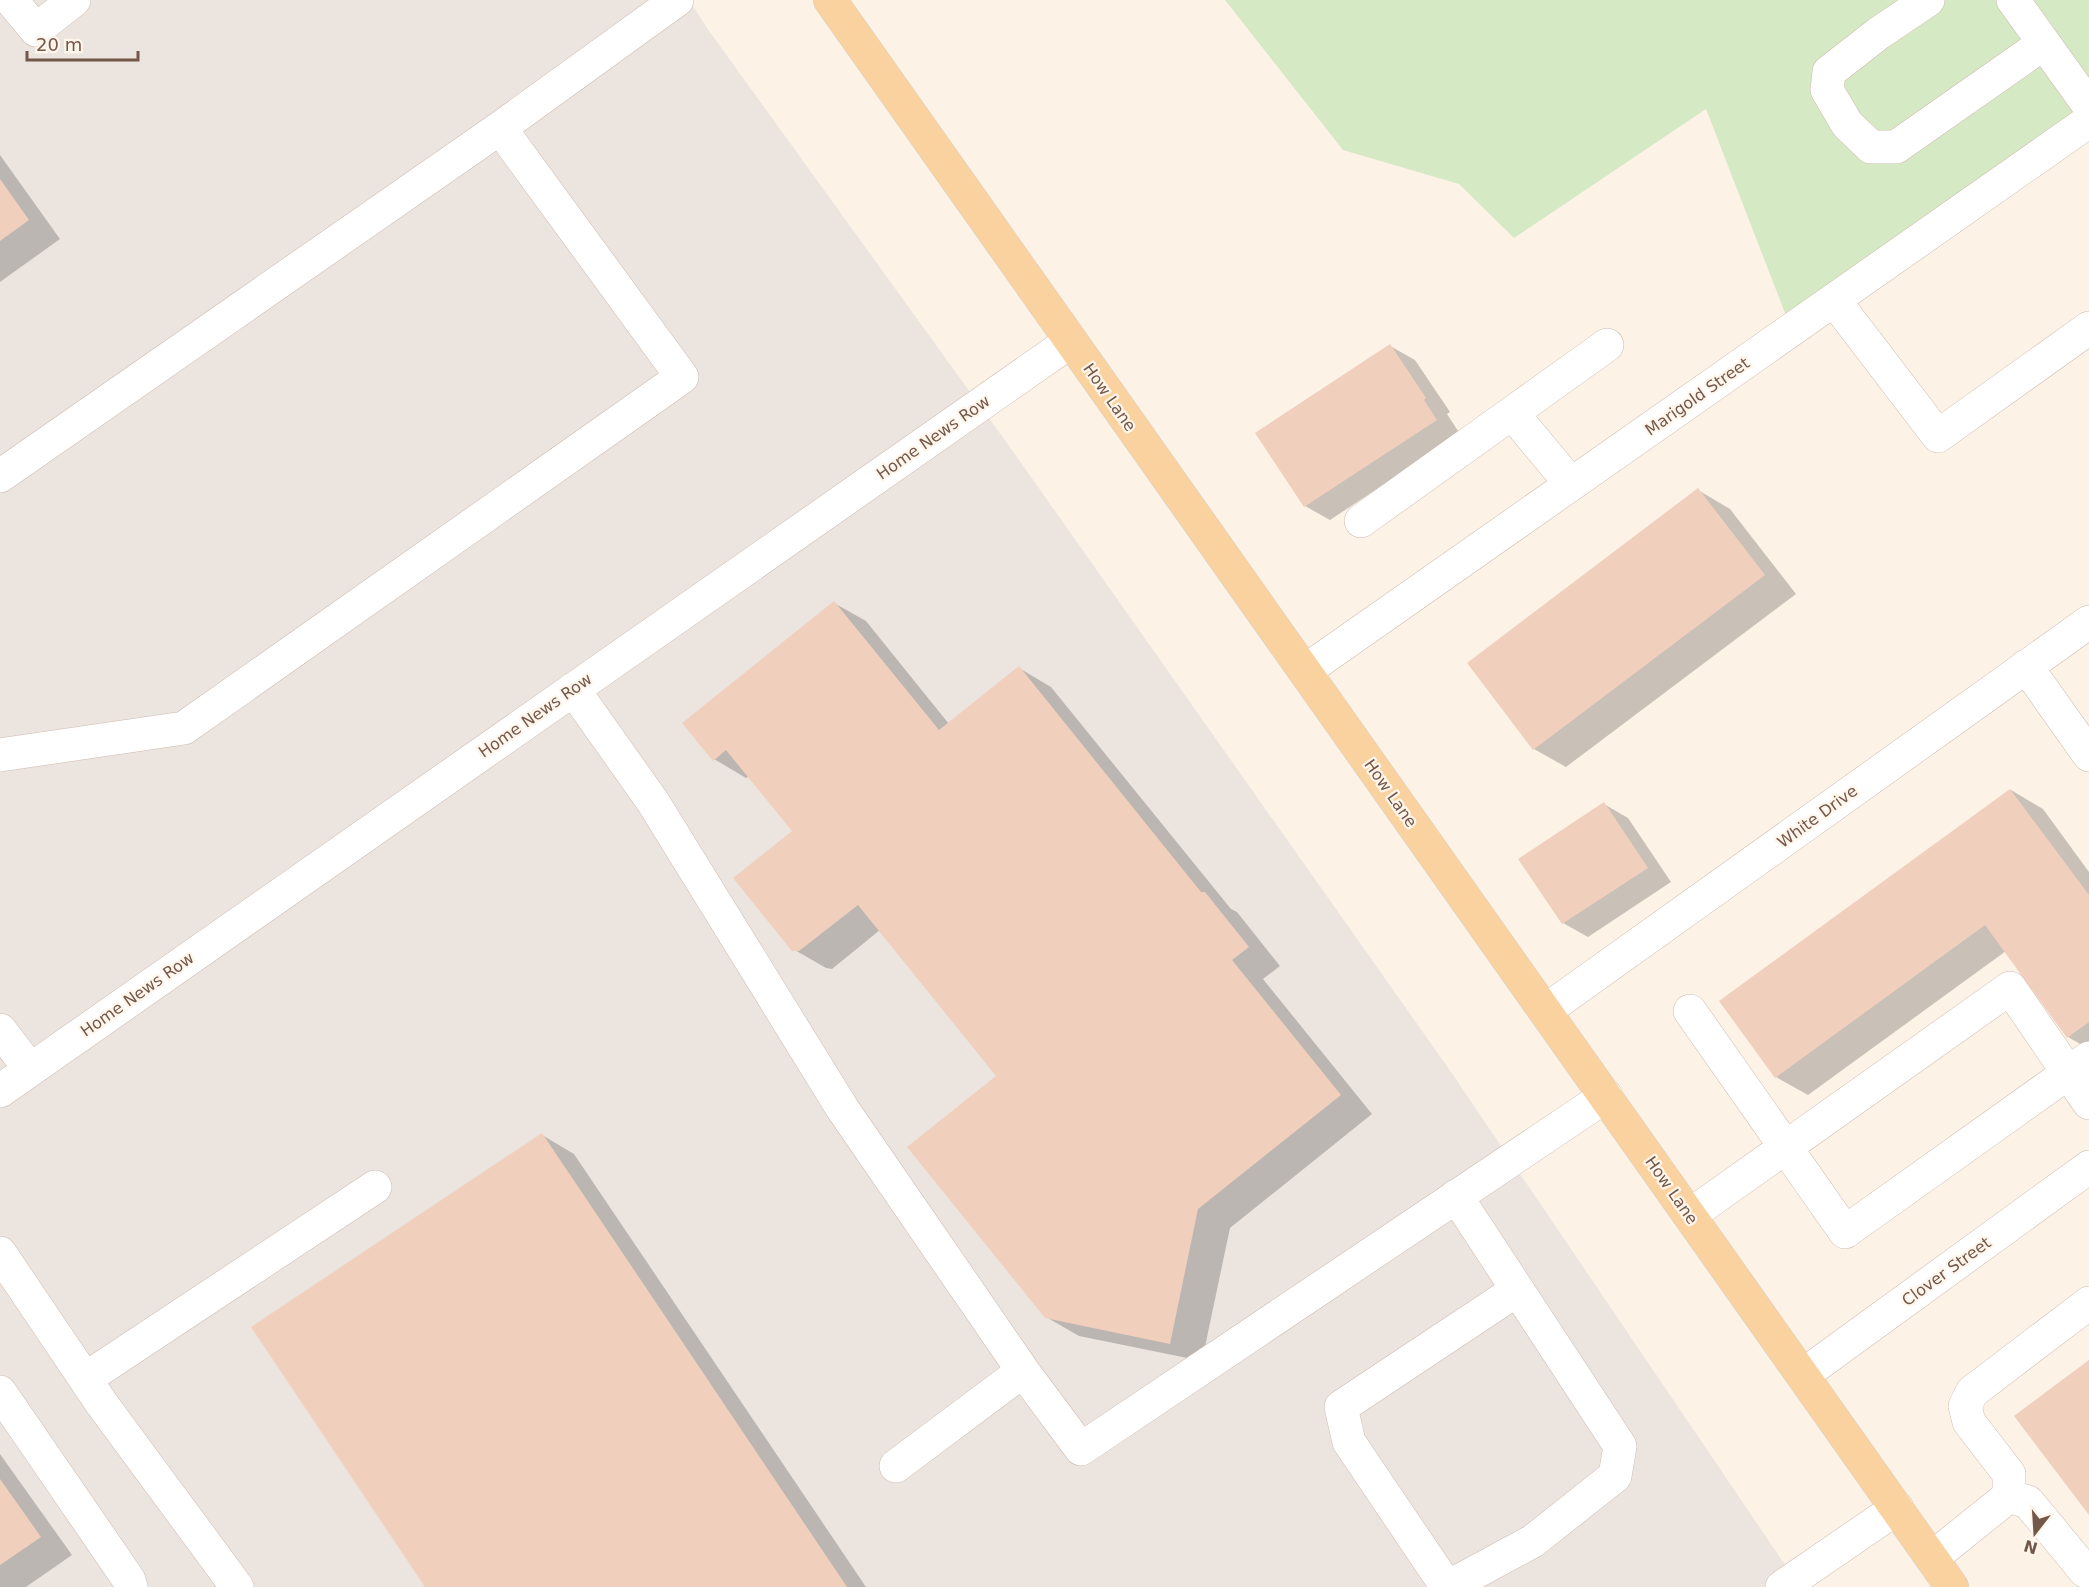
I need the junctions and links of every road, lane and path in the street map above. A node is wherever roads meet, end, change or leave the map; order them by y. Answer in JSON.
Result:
{"nodes":[{"id":1,"x":11,"y":0,"type":"edge"},
{"id":2,"x":74,"y":0,"type":"edge"},
{"id":3,"x":676,"y":0,"type":"edge"},
{"id":4,"x":830,"y":0,"type":"edge"},
{"id":5,"x":1928,"y":0,"type":"edge"},
{"id":6,"x":2013,"y":0,"type":"edge"},
{"id":7,"x":2043,"y":44,"type":"junction"},
{"id":8,"x":2089,"y":106,"type":"edge"},
{"id":9,"x":2089,"y":121,"type":"edge"},
{"id":10,"x":500,"y":128,"type":"junction"},
{"id":11,"x":1834,"y":300,"type":"junction"},
{"id":12,"x":2089,"y":328,"type":"edge"},
{"id":13,"x":1071,"y":341,"type":"junction"},
{"id":14,"x":1607,"y":345,"type":"dead end"},
{"id":15,"x":1512,"y":413,"type":"junction"},
{"id":16,"x":0,"y":476,"type":"edge"},
{"id":17,"x":1571,"y":484,"type":"junction"},
{"id":18,"x":1361,"y":521,"type":"dead end"},
{"id":19,"x":2089,"y":622,"type":"edge"},
{"id":20,"x":2026,"y":666,"type":"junction"},
{"id":21,"x":1305,"y":671,"type":"junction"},
{"id":22,"x":573,"y":689,"type":"junction"},
{"id":23,"x":0,"y":755,"type":"edge"},
{"id":24,"x":2089,"y":755,"type":"edge"},
{"id":25,"x":1545,"y":1011,"type":"junction"},
{"id":26,"x":1690,"y":1011,"type":"dead end"},
{"id":27,"x":0,"y":1030,"type":"edge"},
{"id":28,"x":2078,"y":1066,"type":"edge"},
{"id":29,"x":30,"y":1069,"type":"junction"},
{"id":30,"x":0,"y":1091,"type":"edge"},
{"id":31,"x":1606,"y":1096,"type":"junction"},
{"id":32,"x":2089,"y":1103,"type":"edge"},
{"id":33,"x":1784,"y":1146,"type":"junction"},
{"id":34,"x":2089,"y":1167,"type":"edge"},
{"id":35,"x":375,"y":1187,"type":"dead end"},
{"id":36,"x":1456,"y":1196,"type":"junction"},
{"id":37,"x":1689,"y":1215,"type":"junction"},
{"id":38,"x":0,"y":1253,"type":"edge"},
{"id":39,"x":1517,"y":1290,"type":"junction"},
{"id":40,"x":2089,"y":1303,"type":"edge"},
{"id":41,"x":1023,"y":1371,"type":"junction"},
{"id":42,"x":1803,"y":1375,"type":"junction"},
{"id":43,"x":85,"y":1379,"type":"junction"},
{"id":44,"x":0,"y":1392,"type":"edge"},
{"id":45,"x":896,"y":1466,"type":"dead end"},
{"id":46,"x":2009,"y":1496,"type":"junction"},
{"id":47,"x":1897,"y":1508,"type":"junction"},
{"id":48,"x":1932,"y":1558,"type":"junction"},
{"id":49,"x":2089,"y":1573,"type":"edge"},
{"id":50,"x":131,"y":1587,"type":"edge"},
{"id":51,"x":237,"y":1587,"type":"edge"},
{"id":52,"x":1447,"y":1587,"type":"edge"},
{"id":53,"x":1782,"y":1587,"type":"edge"},
{"id":54,"x":1952,"y":1587,"type":"edge"}],
"edges":[{"from":1,"to":2,"type":"street"},
{"from":3,"to":10,"type":"street"},
{"from":4,"to":13,"type":"main road","name":"How Lane"},
{"from":5,"to":7,"type":"street"},
{"from":6,"to":7,"type":"street"},
{"from":7,"to":8,"type":"street"},
{"from":9,"to":11,"type":"street","name":"Marigold Street"},
{"from":10,"to":16,"type":"street"},
{"from":10,"to":23,"type":"street"},
{"from":11,"to":12,"type":"street"},
{"from":11,"to":17,"type":"street","name":"Marigold Street"},
{"from":13,"to":21,"type":"main road","name":"How Lane"},
{"from":13,"to":22,"type":"street","name":"Home News Row"},
{"from":14,"to":15,"type":"street"},
{"from":15,"to":17,"type":"street"},
{"from":15,"to":18,"type":"street"},
{"from":17,"to":21,"type":"street","name":"Marigold Street"},
{"from":19,"to":20,"type":"street","name":"White Drive"},
{"from":20,"to":24,"type":"street"},
{"from":20,"to":25,"type":"street","name":"White Drive"},
{"from":21,"to":25,"type":"main road","name":"How Lane"},
{"from":22,"to":29,"type":"street","name":"Home News Row"},
{"from":22,"to":41,"type":"street"},
{"from":25,"to":31,"type":"main road","name":"How Lane"},
{"from":26,"to":33,"type":"street"},
{"from":27,"to":29,"type":"street"},
{"from":28,"to":32,"type":"street"},
{"from":28,"to":33,"type":"street"},
{"from":28,"to":33,"type":"street"},
{"from":29,"to":30,"type":"street","name":"Home News Row"},
{"from":31,"to":36,"type":"street"},
{"from":31,"to":37,"type":"main road","name":"How Lane"},
{"from":33,"to":37,"type":"street"},
{"from":34,"to":42,"type":"street","name":"Clover Street"},
{"from":35,"to":43,"type":"street"},
{"from":36,"to":39,"type":"street"},
{"from":36,"to":41,"type":"street"},
{"from":37,"to":42,"type":"main road","name":"How Lane"},
{"from":38,"to":43,"type":"street"},
{"from":39,"to":52,"type":"street"},
{"from":39,"to":52,"type":"street"},
{"from":40,"to":46,"type":"street"},
{"from":41,"to":45,"type":"street"},
{"from":42,"to":47,"type":"main road","name":"How Lane"},
{"from":43,"to":51,"type":"street"},
{"from":44,"to":50,"type":"street"},
{"from":46,"to":48,"type":"street"},
{"from":46,"to":49,"type":"street"},
{"from":47,"to":48,"type":"main road","name":"How Lane"},
{"from":47,"to":53,"type":"street"},
{"from":48,"to":54,"type":"main road","name":"How Lane"}]}
